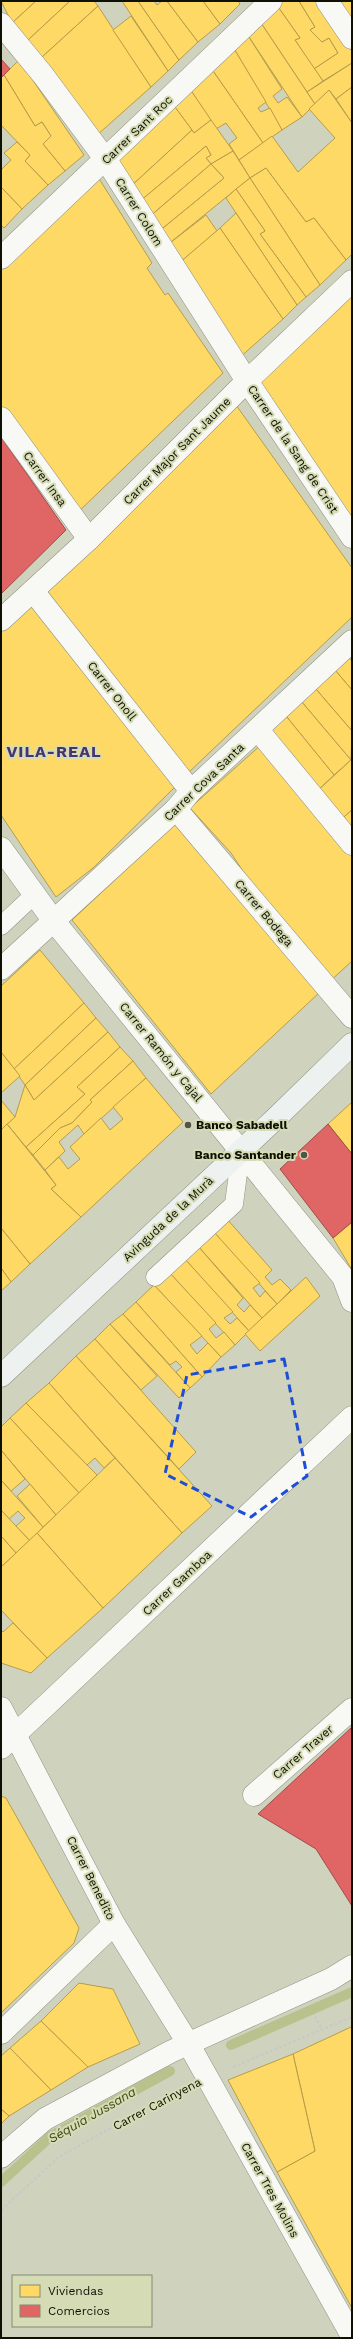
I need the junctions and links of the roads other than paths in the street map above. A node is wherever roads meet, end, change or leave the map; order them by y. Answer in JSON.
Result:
{"nodes":[{"id":1,"x":271,"y":1,"type":"edge"},
{"id":2,"x":327,"y":1,"type":"edge"},
{"id":3,"x":1,"y":24,"type":"edge"},
{"id":4,"x":352,"y":38,"type":"edge"},
{"id":5,"x":106,"y":160,"type":"junction"},
{"id":6,"x":1,"y":258,"type":"edge"},
{"id":7,"x":352,"y":281,"type":"edge"},
{"id":8,"x":247,"y":381,"type":"junction"},
{"id":9,"x":1,"y":418,"type":"edge"},
{"id":10,"x":352,"y":537,"type":"edge"},
{"id":11,"x":89,"y":539,"type":"junction"},
{"id":12,"x":33,"y":590,"type":"junction"},
{"id":13,"x":1,"y":620,"type":"edge"},
{"id":14,"x":352,"y":641,"type":"edge"},
{"id":15,"x":258,"y":730,"type":"junction"},
{"id":16,"x":191,"y":791,"type":"junction"},
{"id":17,"x":176,"y":809,"type":"junction"},
{"id":18,"x":352,"y":844,"type":"edge"},
{"id":19,"x":1,"y":848,"type":"edge"},
{"id":20,"x":36,"y":894,"type":"junction"},
{"id":21,"x":53,"y":920,"type":"junction"},
{"id":22,"x":1,"y":926,"type":"edge"},
{"id":23,"x":1,"y":970,"type":"edge"},
{"id":24,"x":352,"y":1017,"type":"edge"},
{"id":25,"x":352,"y":1044,"type":"edge"},
{"id":26,"x":241,"y":1151,"type":"junction"},
{"id":27,"x":155,"y":1276,"type":"dead end"},
{"id":28,"x":352,"y":1301,"type":"edge"},
{"id":29,"x":1,"y":1376,"type":"edge"},
{"id":30,"x":352,"y":1417,"type":"edge"},
{"id":31,"x":1,"y":1708,"type":"edge"},
{"id":32,"x":352,"y":1709,"type":"edge"},
{"id":33,"x":9,"y":1741,"type":"edge"},
{"id":34,"x":254,"y":1795,"type":"dead end"},
{"id":35,"x":114,"y":1924,"type":"junction"},
{"id":36,"x":352,"y":1966,"type":"edge"},
{"id":37,"x":1,"y":2033,"type":"edge"},
{"id":38,"x":188,"y":2044,"type":"junction"},
{"id":39,"x":1,"y":2157,"type":"edge"},
{"id":40,"x":352,"y":2336,"type":"edge"}],
"edges":[{"from":1,"to":5,"type":"street","name":"Carrer Sant Roc"},
{"from":2,"to":4,"type":"street"},
{"from":3,"to":5,"type":"street","name":"Carrer Colom"},
{"from":5,"to":6,"type":"street","name":"Carrer Sant Roc"},
{"from":5,"to":8,"type":"street","name":"Carrer Colom"},
{"from":7,"to":8,"type":"street","name":"Carrer Major Sant Jaume"},
{"from":8,"to":10,"type":"street","name":"Carrer de la Sang de Crist"},
{"from":8,"to":11,"type":"street","name":"Carrer Major Sant Jaume"},
{"from":9,"to":11,"type":"street","name":"Carrer Insa"},
{"from":11,"to":12,"type":"street","name":"Carrer Major Sant Jaume"},
{"from":12,"to":13,"type":"street","name":"Carrer Major Sant Jaume"},
{"from":12,"to":16,"type":"street","name":"Carrer Onoll"},
{"from":14,"to":15,"type":"street","name":"Carrer Cova Santa"},
{"from":15,"to":16,"type":"street","name":"Carrer Cova Santa"},
{"from":15,"to":18,"type":"street"},
{"from":16,"to":17,"type":"street","name":"Carrer Cova Santa"},
{"from":17,"to":21,"type":"street","name":"Carrer Cova Santa"},
{"from":17,"to":24,"type":"street","name":"Carrer Bodega"},
{"from":19,"to":20,"type":"street","name":"Carrer Ramón y Cajal"},
{"from":20,"to":21,"type":"street","name":"Carrer Ramón y Cajal"},
{"from":20,"to":22,"type":"lane"},
{"from":21,"to":23,"type":"street","name":"Carrer Cova Santa"},
{"from":21,"to":26,"type":"street","name":"Carrer Ramón y Cajal"},
{"from":25,"to":26,"type":"main road","name":"Avinguda de la Murà"},
{"from":26,"to":27,"type":"lane"},
{"from":26,"to":28,"type":"street","name":"Carrer Ramón y Cajal"},
{"from":26,"to":29,"type":"main road","name":"Avinguda de la Murà"},
{"from":30,"to":33,"type":"street","name":"Carrer Gamboa"},
{"from":31,"to":33,"type":"street","name":"Carrer Benedito"},
{"from":32,"to":34,"type":"street","name":"Carrer Traver"},
{"from":33,"to":35,"type":"street","name":"Carrer Benedito"},
{"from":35,"to":37,"type":"street"},
{"from":35,"to":38,"type":"street","name":"Carrer Benedito"},
{"from":36,"to":38,"type":"street"},
{"from":38,"to":39,"type":"street"},
{"from":38,"to":40,"type":"street","name":"Carrer Tres Molins"}]}
